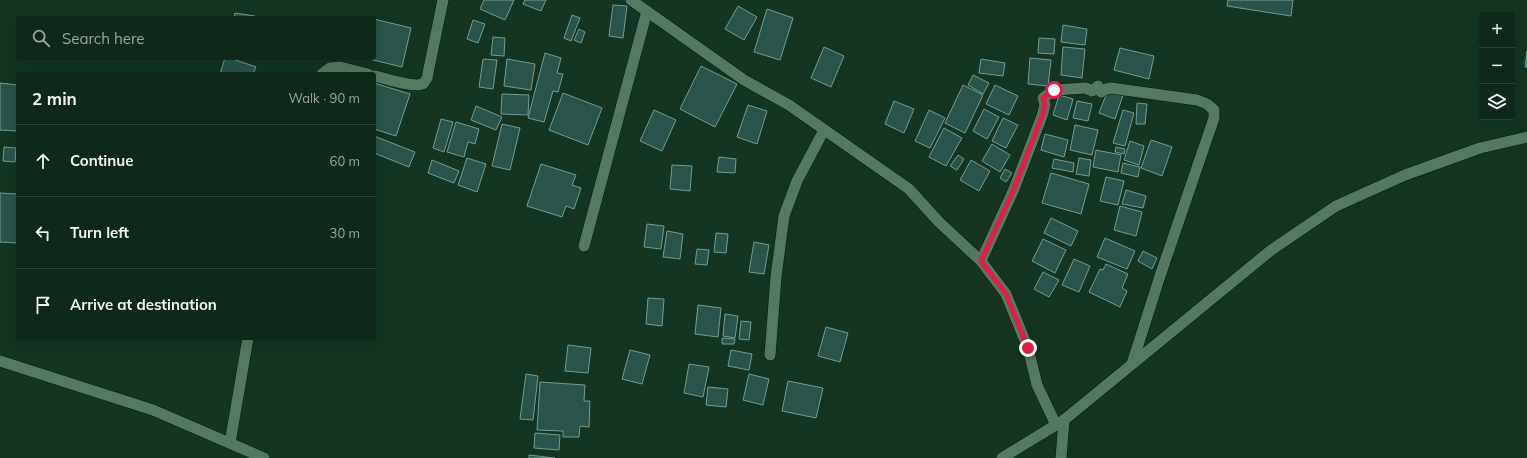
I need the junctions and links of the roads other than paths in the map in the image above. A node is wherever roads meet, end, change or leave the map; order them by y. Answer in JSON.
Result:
{"nodes":[{"id":1,"x":443,"y":0,"type":"edge"},
{"id":2,"x":631,"y":0,"type":"edge"},
{"id":3,"x":647,"y":11,"type":"junction"},
{"id":4,"x":325,"y":72,"type":"edge"},
{"id":5,"x":360,"y":72,"type":"edge"},
{"id":6,"x":376,"y":76,"type":"edge"},
{"id":7,"x":824,"y":130,"type":"junction"},
{"id":8,"x":1527,"y":137,"type":"edge"},
{"id":9,"x":584,"y":246,"type":"dead end"},
{"id":10,"x":981,"y":261,"type":"junction"},
{"id":11,"x":248,"y":340,"type":"edge"},
{"id":12,"x":770,"y":355,"type":"dead end"},
{"id":13,"x":0,"y":361,"type":"edge"},
{"id":14,"x":1132,"y":364,"type":"junction"},
{"id":15,"x":1060,"y":422,"type":"junction"},
{"id":16,"x":230,"y":443,"type":"junction"},
{"id":17,"x":264,"y":458,"type":"edge"},
{"id":18,"x":1002,"y":458,"type":"edge"},
{"id":19,"x":1061,"y":458,"type":"edge"}],
"edges":[{"from":1,"to":6,"type":"street"},
{"from":2,"to":3,"type":"street"},
{"from":3,"to":7,"type":"street"},
{"from":3,"to":9,"type":"street"},
{"from":4,"to":5,"type":"street"},
{"from":7,"to":10,"type":"street"},
{"from":7,"to":12,"type":"street"},
{"from":8,"to":14,"type":"street"},
{"from":10,"to":14,"type":"street"},
{"from":10,"to":15,"type":"street"},
{"from":11,"to":16,"type":"street"},
{"from":13,"to":16,"type":"street"},
{"from":14,"to":15,"type":"street"},
{"from":15,"to":18,"type":"street"},
{"from":15,"to":19,"type":"street"},
{"from":16,"to":17,"type":"street"}]}
